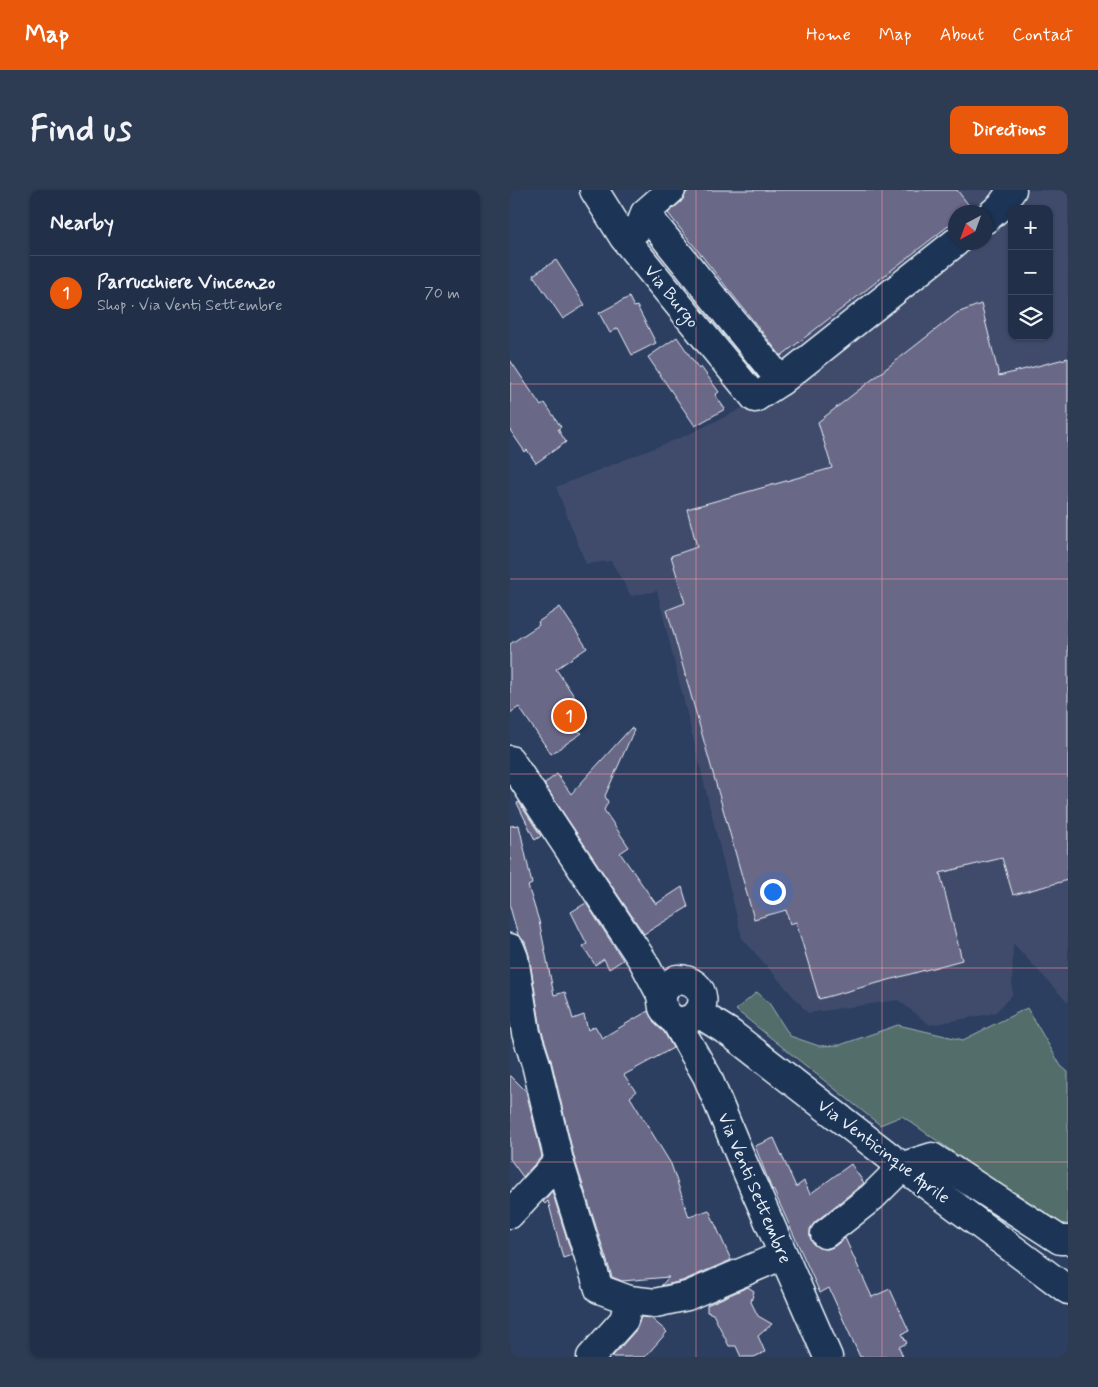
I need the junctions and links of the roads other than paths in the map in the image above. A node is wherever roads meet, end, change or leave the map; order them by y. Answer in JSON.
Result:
{"nodes":[{"id":1,"x":594,"y":190,"type":"edge"},
{"id":2,"x":671,"y":190,"type":"edge"},
{"id":3,"x":1012,"y":190,"type":"edge"},
{"id":4,"x":644,"y":213,"type":"junction"},
{"id":5,"x":993,"y":213,"type":"edge"},
{"id":6,"x":624,"y":238,"type":"junction"},
{"id":7,"x":948,"y":248,"type":"edge"},
{"id":8,"x":781,"y":381,"type":"junction"},
{"id":9,"x":510,"y":760,"type":"edge"},
{"id":10,"x":510,"y":948,"type":"edge"},
{"id":11,"x":669,"y":987,"type":"junction"},
{"id":12,"x":687,"y":1018,"type":"junction"},
{"id":13,"x":518,"y":1041,"type":"edge"},
{"id":14,"x":559,"y":1162,"type":"junction"},
{"id":15,"x":903,"y":1166,"type":"junction"},
{"id":16,"x":510,"y":1214,"type":"edge"},
{"id":17,"x":825,"y":1234,"type":"dead end"},
{"id":18,"x":1068,"y":1240,"type":"edge"},
{"id":19,"x":783,"y":1255,"type":"junction"},
{"id":20,"x":1068,"y":1290,"type":"edge"},
{"id":21,"x":629,"y":1300,"type":"junction"},
{"id":22,"x":591,"y":1357,"type":"edge"},
{"id":23,"x":828,"y":1357,"type":"edge"}],
"edges":[{"from":1,"to":6,"type":"street","name":"Via Burgo"},
{"from":2,"to":4,"type":"street"},
{"from":3,"to":5,"type":"street"},
{"from":4,"to":6,"type":"street"},
{"from":4,"to":8,"type":"street"},
{"from":6,"to":8,"type":"street","name":"Via Burgo"},
{"from":7,"to":8,"type":"street"},
{"from":9,"to":11,"type":"street"},
{"from":10,"to":13,"type":"street"},
{"from":11,"to":12,"type":"street"},
{"from":11,"to":12,"type":"street"},
{"from":12,"to":15,"type":"street","name":"Via Venticinque Aprile"},
{"from":12,"to":19,"type":"street","name":"Via Venti Settembre"},
{"from":13,"to":14,"type":"street"},
{"from":14,"to":16,"type":"street"},
{"from":14,"to":21,"type":"street"},
{"from":15,"to":17,"type":"street"},
{"from":15,"to":18,"type":"street"},
{"from":15,"to":20,"type":"street","name":"Via Venticinque Aprile"},
{"from":19,"to":21,"type":"street"},
{"from":19,"to":23,"type":"street","name":"Via Venti Settembre"},
{"from":21,"to":22,"type":"street"}]}
